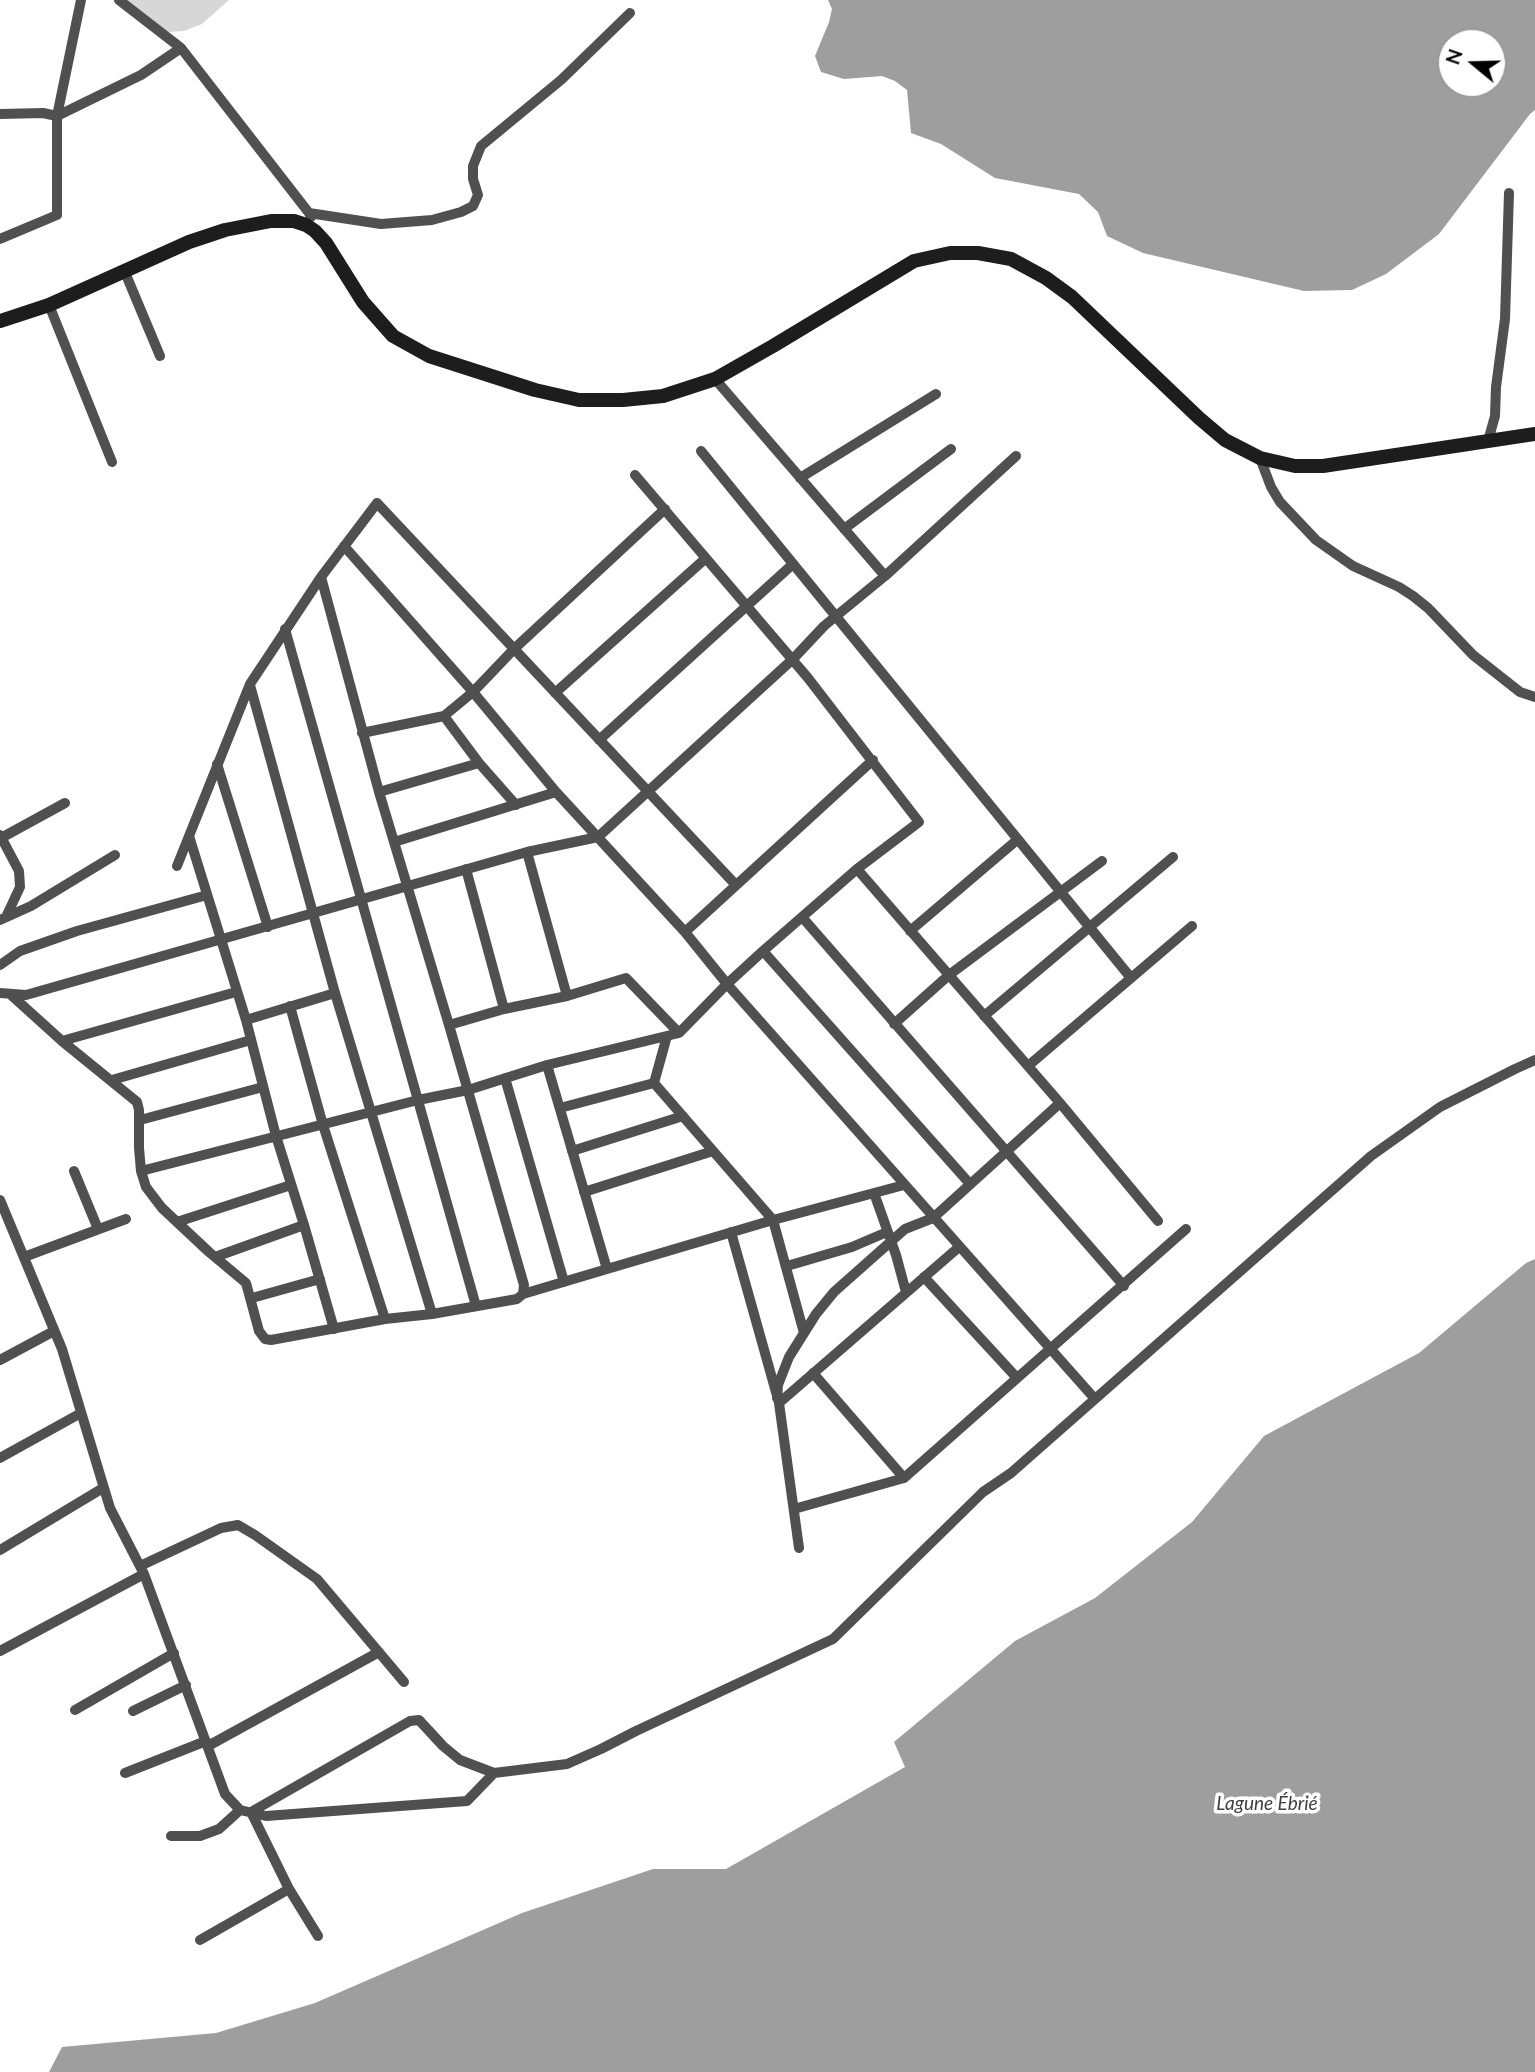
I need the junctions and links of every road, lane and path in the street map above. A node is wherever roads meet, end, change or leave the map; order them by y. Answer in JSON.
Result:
{"nodes":[{"id":1,"x":80,"y":0,"type":"edge"},
{"id":2,"x":119,"y":0,"type":"edge"},
{"id":3,"x":630,"y":13,"type":"dead end"},
{"id":4,"x":181,"y":48,"type":"junction"},
{"id":5,"x":0,"y":114,"type":"edge"},
{"id":6,"x":57,"y":116,"type":"junction"},
{"id":7,"x":1509,"y":193,"type":"dead end"},
{"id":8,"x":309,"y":213,"type":"junction"},
{"id":9,"x":315,"y":231,"type":"junction"},
{"id":10,"x":0,"y":239,"type":"edge"},
{"id":11,"x":124,"y":270,"type":"junction"},
{"id":12,"x":49,"y":305,"type":"junction"},
{"id":13,"x":0,"y":321,"type":"edge"},
{"id":14,"x":160,"y":356,"type":"dead end"},
{"id":15,"x":715,"y":379,"type":"junction"},
{"id":16,"x":936,"y":394,"type":"dead end"},
{"id":17,"x":1535,"y":433,"type":"edge"},
{"id":18,"x":1488,"y":442,"type":"junction"},
{"id":19,"x":951,"y":449,"type":"dead end"},
{"id":20,"x":701,"y":451,"type":"dead end"},
{"id":21,"x":1016,"y":456,"type":"dead end"},
{"id":22,"x":1260,"y":458,"type":"junction"},
{"id":23,"x":112,"y":462,"type":"dead end"},
{"id":24,"x":635,"y":475,"type":"dead end"},
{"id":25,"x":800,"y":478,"type":"junction"},
{"id":26,"x":665,"y":509,"type":"junction"},
{"id":27,"x":844,"y":529,"type":"junction"},
{"id":28,"x":344,"y":546,"type":"junction"},
{"id":29,"x":706,"y":558,"type":"junction"},
{"id":30,"x":793,"y":564,"type":"junction"},
{"id":31,"x":885,"y":576,"type":"junction"},
{"id":32,"x":321,"y":577,"type":"junction"},
{"id":33,"x":746,"y":606,"type":"junction"},
{"id":34,"x":835,"y":616,"type":"junction"},
{"id":35,"x":285,"y":629,"type":"junction"},
{"id":36,"x":514,"y":649,"type":"junction"},
{"id":37,"x":793,"y":659,"type":"junction"},
{"id":38,"x":250,"y":684,"type":"junction"},
{"id":39,"x":473,"y":692,"type":"junction"},
{"id":40,"x":555,"y":693,"type":"junction"},
{"id":41,"x":1535,"y":697,"type":"edge"},
{"id":42,"x":444,"y":716,"type":"junction"},
{"id":43,"x":362,"y":733,"type":"junction"},
{"id":44,"x":599,"y":740,"type":"junction"},
{"id":45,"x":873,"y":760,"type":"junction"},
{"id":46,"x":217,"y":763,"type":"junction"},
{"id":47,"x":479,"y":763,"type":"junction"},
{"id":48,"x":647,"y":791,"type":"junction"},
{"id":49,"x":379,"y":792,"type":"junction"},
{"id":50,"x":556,"y":792,"type":"junction"},
{"id":51,"x":65,"y":803,"type":"dead end"},
{"id":52,"x":516,"y":805,"type":"junction"},
{"id":53,"x":189,"y":836,"type":"junction"},
{"id":54,"x":598,"y":836,"type":"junction"},
{"id":55,"x":1,"y":837,"type":"edge"},
{"id":56,"x":1017,"y":839,"type":"junction"},
{"id":57,"x":394,"y":842,"type":"junction"},
{"id":58,"x":527,"y":852,"type":"junction"},
{"id":59,"x":115,"y":855,"type":"dead end"},
{"id":60,"x":1173,"y":858,"type":"dead end"},
{"id":61,"x":1102,"y":861,"type":"dead end"},
{"id":62,"x":177,"y":866,"type":"dead end"},
{"id":63,"x":466,"y":869,"type":"junction"},
{"id":64,"x":857,"y":869,"type":"junction"},
{"id":65,"x":735,"y":884,"type":"junction"},
{"id":66,"x":407,"y":886,"type":"junction"},
{"id":67,"x":1060,"y":892,"type":"junction"},
{"id":68,"x":207,"y":895,"type":"junction"},
{"id":69,"x":361,"y":900,"type":"junction"},
{"id":70,"x":314,"y":914,"type":"junction"},
{"id":71,"x":802,"y":917,"type":"junction"},
{"id":72,"x":3,"y":918,"type":"edge"},
{"id":73,"x":1192,"y":926,"type":"dead end"},
{"id":74,"x":268,"y":927,"type":"junction"},
{"id":75,"x":1089,"y":928,"type":"junction"},
{"id":76,"x":910,"y":931,"type":"junction"},
{"id":77,"x":685,"y":932,"type":"junction"},
{"id":78,"x":221,"y":939,"type":"junction"},
{"id":79,"x":763,"y":951,"type":"junction"},
{"id":80,"x":0,"y":965,"type":"edge"},
{"id":81,"x":948,"y":975,"type":"junction"},
{"id":82,"x":1131,"y":978,"type":"junction"},
{"id":83,"x":727,"y":984,"type":"junction"},
{"id":84,"x":236,"y":992,"type":"junction"},
{"id":85,"x":5,"y":993,"type":"edge"},
{"id":86,"x":335,"y":993,"type":"junction"},
{"id":87,"x":567,"y":996,"type":"junction"},
{"id":88,"x":290,"y":1006,"type":"junction"},
{"id":89,"x":504,"y":1009,"type":"junction"},
{"id":90,"x":984,"y":1016,"type":"junction"},
{"id":91,"x":246,"y":1020,"type":"junction"},
{"id":92,"x":894,"y":1024,"type":"junction"},
{"id":93,"x":449,"y":1025,"type":"junction"},
{"id":94,"x":679,"y":1033,"type":"junction"},
{"id":95,"x":667,"y":1036,"type":"junction"},
{"id":96,"x":251,"y":1040,"type":"junction"},
{"id":97,"x":62,"y":1041,"type":"junction"},
{"id":98,"x":1535,"y":1060,"type":"edge"},
{"id":99,"x":547,"y":1065,"type":"junction"},
{"id":100,"x":1028,"y":1066,"type":"junction"},
{"id":101,"x":505,"y":1078,"type":"junction"},
{"id":102,"x":111,"y":1080,"type":"junction"},
{"id":103,"x":654,"y":1083,"type":"junction"},
{"id":104,"x":263,"y":1087,"type":"junction"},
{"id":105,"x":468,"y":1090,"type":"junction"},
{"id":106,"x":418,"y":1100,"type":"junction"},
{"id":107,"x":1060,"y":1103,"type":"junction"},
{"id":108,"x":560,"y":1108,"type":"junction"},
{"id":109,"x":370,"y":1113,"type":"junction"},
{"id":110,"x":683,"y":1116,"type":"junction"},
{"id":111,"x":140,"y":1120,"type":"junction"},
{"id":112,"x":323,"y":1125,"type":"junction"},
{"id":113,"x":276,"y":1136,"type":"junction"},
{"id":114,"x":713,"y":1150,"type":"junction"},
{"id":115,"x":572,"y":1151,"type":"junction"},
{"id":116,"x":1005,"y":1152,"type":"junction"},
{"id":117,"x":74,"y":1171,"type":"dead end"},
{"id":118,"x":141,"y":1171,"type":"junction"},
{"id":119,"x":970,"y":1184,"type":"junction"},
{"id":120,"x":291,"y":1185,"type":"junction"},
{"id":121,"x":904,"y":1185,"type":"junction"},
{"id":122,"x":584,"y":1192,"type":"junction"},
{"id":123,"x":874,"y":1193,"type":"junction"},
{"id":124,"x":0,"y":1200,"type":"edge"},
{"id":125,"x":933,"y":1218,"type":"junction"},
{"id":126,"x":126,"y":1219,"type":"dead end"},
{"id":127,"x":773,"y":1220,"type":"junction"},
{"id":128,"x":1158,"y":1221,"type":"dead end"},
{"id":129,"x":177,"y":1222,"type":"junction"},
{"id":130,"x":304,"y":1225,"type":"junction"},
{"id":131,"x":97,"y":1229,"type":"junction"},
{"id":132,"x":1186,"y":1229,"type":"dead end"},
{"id":133,"x":731,"y":1232,"type":"junction"},
{"id":134,"x":889,"y":1236,"type":"junction"},
{"id":135,"x":959,"y":1247,"type":"junction"},
{"id":136,"x":24,"y":1257,"type":"junction"},
{"id":137,"x":215,"y":1257,"type":"junction"},
{"id":138,"x":787,"y":1266,"type":"junction"},
{"id":139,"x":607,"y":1269,"type":"junction"},
{"id":140,"x":924,"y":1277,"type":"junction"},
{"id":141,"x":320,"y":1279,"type":"junction"},
{"id":142,"x":564,"y":1282,"type":"junction"},
{"id":143,"x":1124,"y":1286,"type":"junction"},
{"id":144,"x":906,"y":1292,"type":"junction"},
{"id":145,"x":523,"y":1294,"type":"junction"},
{"id":146,"x":252,"y":1298,"type":"junction"},
{"id":147,"x":476,"y":1306,"type":"junction"},
{"id":148,"x":432,"y":1314,"type":"junction"},
{"id":149,"x":385,"y":1318,"type":"junction"},
{"id":150,"x":334,"y":1329,"type":"junction"},
{"id":151,"x":54,"y":1331,"type":"junction"},
{"id":152,"x":804,"y":1333,"type":"junction"},
{"id":153,"x":1051,"y":1349,"type":"junction"},
{"id":154,"x":0,"y":1360,"type":"edge"},
{"id":155,"x":813,"y":1373,"type":"junction"},
{"id":156,"x":1017,"y":1378,"type":"junction"},
{"id":157,"x":1096,"y":1399,"type":"junction"},
{"id":158,"x":778,"y":1401,"type":"junction"},
{"id":159,"x":81,"y":1413,"type":"junction"},
{"id":160,"x":0,"y":1458,"type":"edge"},
{"id":161,"x":904,"y":1478,"type":"junction"},
{"id":162,"x":103,"y":1488,"type":"junction"},
{"id":163,"x":794,"y":1509,"type":"junction"},
{"id":164,"x":799,"y":1548,"type":"dead end"},
{"id":165,"x":0,"y":1550,"type":"edge"},
{"id":166,"x":142,"y":1570,"type":"junction"},
{"id":167,"x":0,"y":1651,"type":"edge"},
{"id":168,"x":379,"y":1652,"type":"junction"},
{"id":169,"x":174,"y":1653,"type":"junction"},
{"id":170,"x":404,"y":1682,"type":"dead end"},
{"id":171,"x":186,"y":1685,"type":"junction"},
{"id":172,"x":75,"y":1710,"type":"dead end"},
{"id":173,"x":133,"y":1711,"type":"dead end"},
{"id":174,"x":207,"y":1744,"type":"junction"},
{"id":175,"x":125,"y":1773,"type":"dead end"},
{"id":176,"x":494,"y":1773,"type":"junction"},
{"id":177,"x":240,"y":1810,"type":"junction"},
{"id":178,"x":251,"y":1812,"type":"junction"},
{"id":179,"x":171,"y":1836,"type":"dead end"},
{"id":180,"x":289,"y":1889,"type":"junction"},
{"id":181,"x":318,"y":1936,"type":"dead end"},
{"id":182,"x":200,"y":1940,"type":"dead end"}],
"edges":[{"from":1,"to":6,"type":"street"},
{"from":2,"to":4,"type":"street"},
{"from":3,"to":8,"type":"street"},
{"from":4,"to":6,"type":"street"},
{"from":4,"to":8,"type":"street"},
{"from":5,"to":6,"type":"street"},
{"from":6,"to":10,"type":"street"},
{"from":7,"to":18,"type":"street"},
{"from":8,"to":9,"type":"street"},
{"from":9,"to":11,"type":"street"},
{"from":9,"to":15,"type":"street"},
{"from":11,"to":12,"type":"street"},
{"from":11,"to":14,"type":"street"},
{"from":12,"to":13,"type":"street"},
{"from":12,"to":23,"type":"street"},
{"from":15,"to":22,"type":"street"},
{"from":15,"to":25,"type":"street"},
{"from":16,"to":25,"type":"street"},
{"from":17,"to":18,"type":"street"},
{"from":18,"to":22,"type":"street"},
{"from":19,"to":27,"type":"street"},
{"from":20,"to":30,"type":"street"},
{"from":21,"to":31,"type":"street"},
{"from":22,"to":41,"type":"street"},
{"from":24,"to":26,"type":"street"},
{"from":25,"to":27,"type":"street"},
{"from":26,"to":29,"type":"street"},
{"from":26,"to":36,"type":"street"},
{"from":27,"to":31,"type":"street"},
{"from":28,"to":32,"type":"street"},
{"from":28,"to":36,"type":"street"},
{"from":28,"to":39,"type":"street"},
{"from":29,"to":33,"type":"street"},
{"from":29,"to":40,"type":"street"},
{"from":30,"to":33,"type":"street"},
{"from":30,"to":34,"type":"street"},
{"from":31,"to":34,"type":"street"},
{"from":32,"to":35,"type":"street"},
{"from":32,"to":43,"type":"street"},
{"from":33,"to":37,"type":"street"},
{"from":33,"to":44,"type":"street"},
{"from":34,"to":37,"type":"street"},
{"from":34,"to":56,"type":"street"},
{"from":35,"to":38,"type":"street"},
{"from":35,"to":69,"type":"street"},
{"from":36,"to":39,"type":"street"},
{"from":36,"to":40,"type":"street"},
{"from":37,"to":45,"type":"street"},
{"from":37,"to":48,"type":"street"},
{"from":38,"to":46,"type":"street"},
{"from":38,"to":70,"type":"street"},
{"from":39,"to":42,"type":"street"},
{"from":39,"to":50,"type":"street"},
{"from":40,"to":44,"type":"street"},
{"from":42,"to":43,"type":"street"},
{"from":42,"to":47,"type":"street"},
{"from":43,"to":49,"type":"street"},
{"from":44,"to":48,"type":"street"},
{"from":45,"to":64,"type":"street"},
{"from":45,"to":65,"type":"street"},
{"from":46,"to":53,"type":"street"},
{"from":46,"to":74,"type":"street"},
{"from":47,"to":49,"type":"street"},
{"from":47,"to":52,"type":"street"},
{"from":48,"to":54,"type":"street"},
{"from":48,"to":65,"type":"street"},
{"from":49,"to":57,"type":"street"},
{"from":50,"to":52,"type":"street"},
{"from":50,"to":54,"type":"street"},
{"from":51,"to":55,"type":"street"},
{"from":52,"to":57,"type":"street"},
{"from":53,"to":62,"type":"street"},
{"from":53,"to":68,"type":"street"},
{"from":54,"to":58,"type":"street"},
{"from":54,"to":77,"type":"street"},
{"from":55,"to":72,"type":"street"},
{"from":56,"to":67,"type":"street"},
{"from":56,"to":76,"type":"street"},
{"from":57,"to":66,"type":"street"},
{"from":58,"to":63,"type":"street"},
{"from":58,"to":87,"type":"street"},
{"from":59,"to":72,"type":"street"},
{"from":60,"to":75,"type":"street"},
{"from":61,"to":67,"type":"street"},
{"from":63,"to":66,"type":"street"},
{"from":63,"to":89,"type":"street"},
{"from":64,"to":71,"type":"street"},
{"from":64,"to":76,"type":"street"},
{"from":65,"to":77,"type":"street"},
{"from":66,"to":69,"type":"street"},
{"from":66,"to":93,"type":"street"},
{"from":67,"to":75,"type":"street"},
{"from":67,"to":81,"type":"street"},
{"from":68,"to":78,"type":"street"},
{"from":68,"to":80,"type":"street"},
{"from":69,"to":70,"type":"street"},
{"from":69,"to":106,"type":"street"},
{"from":70,"to":74,"type":"street"},
{"from":70,"to":86,"type":"street"},
{"from":71,"to":79,"type":"street"},
{"from":71,"to":92,"type":"street"},
{"from":73,"to":82,"type":"street"},
{"from":74,"to":78,"type":"street"},
{"from":75,"to":82,"type":"street"},
{"from":75,"to":90,"type":"street"},
{"from":76,"to":81,"type":"street"},
{"from":77,"to":83,"type":"street"},
{"from":78,"to":84,"type":"street"},
{"from":78,"to":85,"type":"street"},
{"from":79,"to":83,"type":"street"},
{"from":79,"to":119,"type":"street"},
{"from":81,"to":90,"type":"street"},
{"from":81,"to":92,"type":"street"},
{"from":82,"to":100,"type":"street"},
{"from":83,"to":94,"type":"street"},
{"from":83,"to":121,"type":"street"},
{"from":84,"to":91,"type":"street"},
{"from":84,"to":97,"type":"street"},
{"from":85,"to":97,"type":"street"},
{"from":86,"to":88,"type":"street"},
{"from":86,"to":109,"type":"street"},
{"from":87,"to":89,"type":"street"},
{"from":87,"to":94,"type":"street"},
{"from":88,"to":91,"type":"street"},
{"from":88,"to":112,"type":"street"},
{"from":89,"to":93,"type":"street"},
{"from":90,"to":100,"type":"street"},
{"from":91,"to":96,"type":"street"},
{"from":92,"to":116,"type":"street"},
{"from":93,"to":105,"type":"street"},
{"from":94,"to":95,"type":"street"},
{"from":95,"to":99,"type":"street"},
{"from":95,"to":103,"type":"street"},
{"from":96,"to":102,"type":"street"},
{"from":96,"to":104,"type":"street"},
{"from":97,"to":102,"type":"street"},
{"from":98,"to":157,"type":"street"},
{"from":99,"to":101,"type":"street"},
{"from":99,"to":108,"type":"street"},
{"from":100,"to":107,"type":"street"},
{"from":101,"to":105,"type":"street"},
{"from":101,"to":142,"type":"street"},
{"from":102,"to":111,"type":"street"},
{"from":103,"to":108,"type":"street"},
{"from":103,"to":110,"type":"street"},
{"from":104,"to":111,"type":"street"},
{"from":104,"to":113,"type":"street"},
{"from":105,"to":106,"type":"street"},
{"from":105,"to":145,"type":"street"},
{"from":106,"to":109,"type":"street"},
{"from":106,"to":147,"type":"street"},
{"from":107,"to":116,"type":"street"},
{"from":107,"to":128,"type":"street"},
{"from":108,"to":115,"type":"street"},
{"from":109,"to":112,"type":"street"},
{"from":109,"to":148,"type":"street"},
{"from":110,"to":114,"type":"street"},
{"from":110,"to":115,"type":"street"},
{"from":111,"to":118,"type":"street"},
{"from":112,"to":113,"type":"street"},
{"from":112,"to":149,"type":"street"},
{"from":113,"to":118,"type":"street"},
{"from":113,"to":120,"type":"street"},
{"from":114,"to":122,"type":"street"},
{"from":114,"to":127,"type":"street"},
{"from":115,"to":122,"type":"street"},
{"from":116,"to":119,"type":"street"},
{"from":116,"to":143,"type":"street"},
{"from":117,"to":131,"type":"street"},
{"from":118,"to":129,"type":"street"},
{"from":119,"to":125,"type":"street"},
{"from":120,"to":129,"type":"street"},
{"from":120,"to":130,"type":"street"},
{"from":121,"to":123,"type":"street"},
{"from":121,"to":125,"type":"street"},
{"from":122,"to":139,"type":"street"},
{"from":123,"to":127,"type":"street"},
{"from":123,"to":134,"type":"street"},
{"from":124,"to":136,"type":"street"},
{"from":125,"to":134,"type":"street"},
{"from":125,"to":135,"type":"street"},
{"from":126,"to":131,"type":"street"},
{"from":127,"to":133,"type":"street"},
{"from":127,"to":138,"type":"street"},
{"from":129,"to":137,"type":"street"},
{"from":130,"to":137,"type":"street"},
{"from":130,"to":141,"type":"street"},
{"from":131,"to":136,"type":"street"},
{"from":132,"to":143,"type":"street"},
{"from":133,"to":139,"type":"street"},
{"from":133,"to":158,"type":"street"},
{"from":134,"to":138,"type":"street"},
{"from":134,"to":144,"type":"street"},
{"from":134,"to":152,"type":"street"},
{"from":135,"to":140,"type":"street"},
{"from":135,"to":153,"type":"street"},
{"from":136,"to":151,"type":"street"},
{"from":137,"to":146,"type":"street"},
{"from":138,"to":152,"type":"street"},
{"from":139,"to":142,"type":"street"},
{"from":140,"to":144,"type":"street"},
{"from":140,"to":156,"type":"street"},
{"from":141,"to":146,"type":"street"},
{"from":141,"to":150,"type":"street"},
{"from":142,"to":145,"type":"street"},
{"from":143,"to":153,"type":"street"},
{"from":144,"to":155,"type":"street"},
{"from":145,"to":147,"type":"street"},
{"from":146,"to":150,"type":"street"},
{"from":147,"to":148,"type":"street"},
{"from":148,"to":149,"type":"street"},
{"from":149,"to":150,"type":"street"},
{"from":151,"to":154,"type":"street"},
{"from":151,"to":159,"type":"street"},
{"from":152,"to":158,"type":"street"},
{"from":153,"to":156,"type":"street"},
{"from":153,"to":157,"type":"street"},
{"from":155,"to":158,"type":"street"},
{"from":155,"to":161,"type":"street"},
{"from":156,"to":161,"type":"street"},
{"from":157,"to":176,"type":"street"},
{"from":158,"to":163,"type":"street"},
{"from":159,"to":160,"type":"street"},
{"from":159,"to":162,"type":"street"},
{"from":161,"to":163,"type":"street"},
{"from":162,"to":165,"type":"street"},
{"from":162,"to":166,"type":"street"},
{"from":163,"to":164,"type":"street"},
{"from":166,"to":167,"type":"street"},
{"from":166,"to":168,"type":"street"},
{"from":166,"to":169,"type":"street"},
{"from":168,"to":170,"type":"street"},
{"from":168,"to":174,"type":"street"},
{"from":169,"to":171,"type":"street"},
{"from":169,"to":172,"type":"street"},
{"from":171,"to":173,"type":"street"},
{"from":171,"to":174,"type":"street"},
{"from":174,"to":175,"type":"street"},
{"from":174,"to":177,"type":"street"},
{"from":176,"to":178,"type":"street"},
{"from":176,"to":178,"type":"street"},
{"from":177,"to":178,"type":"street"},
{"from":177,"to":179,"type":"street"},
{"from":178,"to":180,"type":"street"},
{"from":180,"to":181,"type":"street"},
{"from":180,"to":182,"type":"street"}]}
